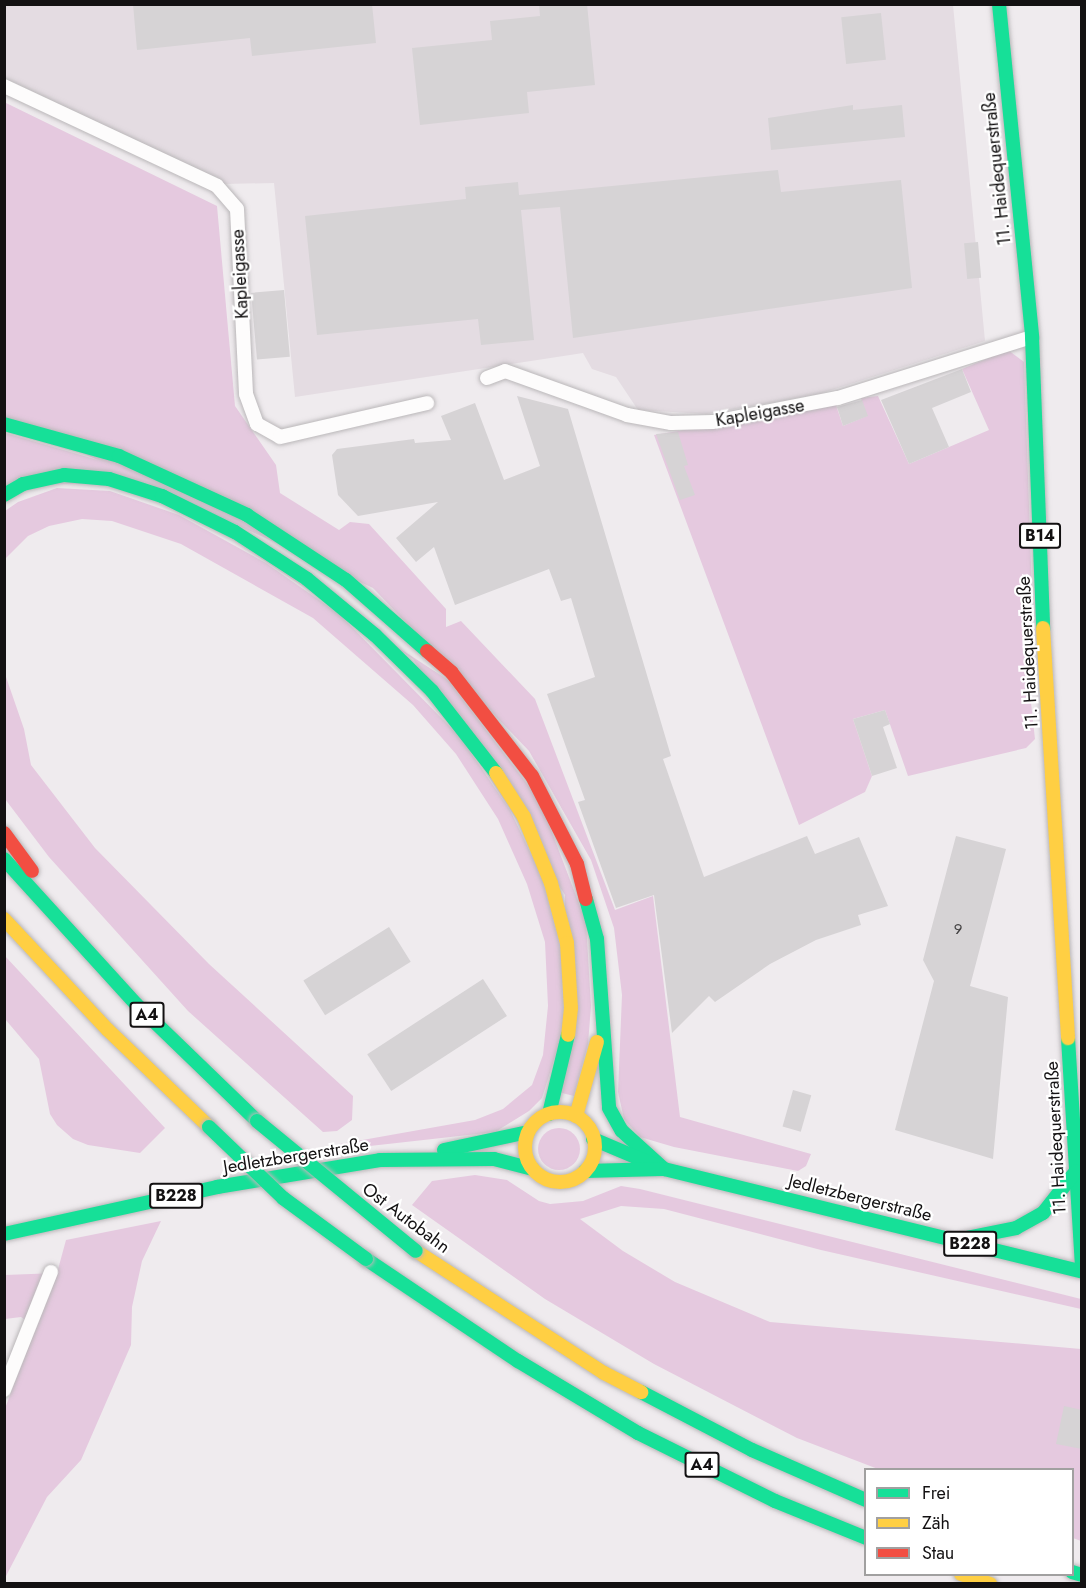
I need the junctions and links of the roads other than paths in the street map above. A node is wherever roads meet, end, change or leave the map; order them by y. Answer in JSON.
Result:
{"nodes":[{"id":1,"x":999,"y":4,"type":"edge"},
{"id":2,"x":4,"y":86,"type":"edge"},
{"id":3,"x":1032,"y":337,"type":"junction"},
{"id":4,"x":487,"y":378,"type":"dead end"},
{"id":5,"x":427,"y":402,"type":"dead end"},
{"id":6,"x":4,"y":424,"type":"edge"},
{"id":7,"x":4,"y":495,"type":"edge"},
{"id":8,"x":4,"y":833,"type":"edge"},
{"id":9,"x":4,"y":859,"type":"edge"},
{"id":10,"x":42,"y":903,"type":"junction"},
{"id":11,"x":4,"y":919,"type":"edge"},
{"id":12,"x":602,"y":1012,"type":"junction"},
{"id":13,"x":549,"y":1114,"type":"junction"},
{"id":14,"x":576,"y":1116,"type":"junction"},
{"id":15,"x":528,"y":1132,"type":"junction"},
{"id":16,"x":593,"y":1139,"type":"junction"},
{"id":17,"x":418,"y":1157,"type":"junction"},
{"id":18,"x":533,"y":1169,"type":"junction"},
{"id":19,"x":664,"y":1169,"type":"junction"},
{"id":20,"x":585,"y":1171,"type":"junction"},
{"id":21,"x":1076,"y":1171,"type":"junction"},
{"id":22,"x":4,"y":1234,"type":"edge"},
{"id":23,"x":955,"y":1240,"type":"junction"},
{"id":24,"x":1082,"y":1264,"type":"edge"},
{"id":25,"x":51,"y":1272,"type":"dead end"},
{"id":26,"x":1082,"y":1272,"type":"edge"},
{"id":27,"x":4,"y":1389,"type":"edge"},
{"id":28,"x":864,"y":1499,"type":"edge"},
{"id":29,"x":864,"y":1537,"type":"edge"},
{"id":30,"x":964,"y":1576,"type":"edge"},
{"id":31,"x":990,"y":1584,"type":"edge"}],
"edges":[{"from":1,"to":3,"type":"main road","name":"11. Haidequerstraße","number":"B14"},
{"from":2,"to":5,"type":"street","name":"Kapleigasse"},
{"from":3,"to":4,"type":"street","name":"Kapleigasse"},
{"from":3,"to":21,"type":"main road","name":"11. Haidequerstraße","number":"B14"},
{"from":6,"to":12,"type":"main road"},
{"from":7,"to":13,"type":"main road"},
{"from":8,"to":10,"type":"main road"},
{"from":9,"to":10,"type":"main road","name":"Ost Autobahn","number":"A4"},
{"from":10,"to":28,"type":"main road","name":"Ost Autobahn","number":"A4","bridge":true},
{"from":11,"to":29,"type":"main road","number":"A4","bridge":true},
{"from":12,"to":14,"type":"main road"},
{"from":12,"to":19,"type":"main road"},
{"from":13,"to":14,"type":"main road"},
{"from":13,"to":15,"type":"main road"},
{"from":14,"to":16,"type":"main road"},
{"from":15,"to":17,"type":"main road","name":"Jedletzbergerstraße","number":"B228"},
{"from":15,"to":18,"type":"main road"},
{"from":16,"to":19,"type":"main road","name":"Jedletzbergerstraße","number":"B228"},
{"from":16,"to":20,"type":"main road"},
{"from":17,"to":18,"type":"main road","name":"Jedletzbergerstraße","number":"B228"},
{"from":17,"to":22,"type":"main road","name":"Jedletzbergerstraße","number":"B228"},
{"from":18,"to":20,"type":"main road"},
{"from":19,"to":20,"type":"main road","name":"Jedletzbergerstraße","number":"B228"},
{"from":19,"to":23,"type":"main road","name":"Jedletzbergerstraße","number":"B228"},
{"from":21,"to":23,"type":"main road","number":"B228"},
{"from":21,"to":24,"type":"main road","name":"11. Haidequerstraße","number":"B14"},
{"from":23,"to":26,"type":"main road","name":"Jedletzbergerstraße","number":"B228"},
{"from":25,"to":27,"type":"street"},
{"from":30,"to":31,"type":"main road"}]}
